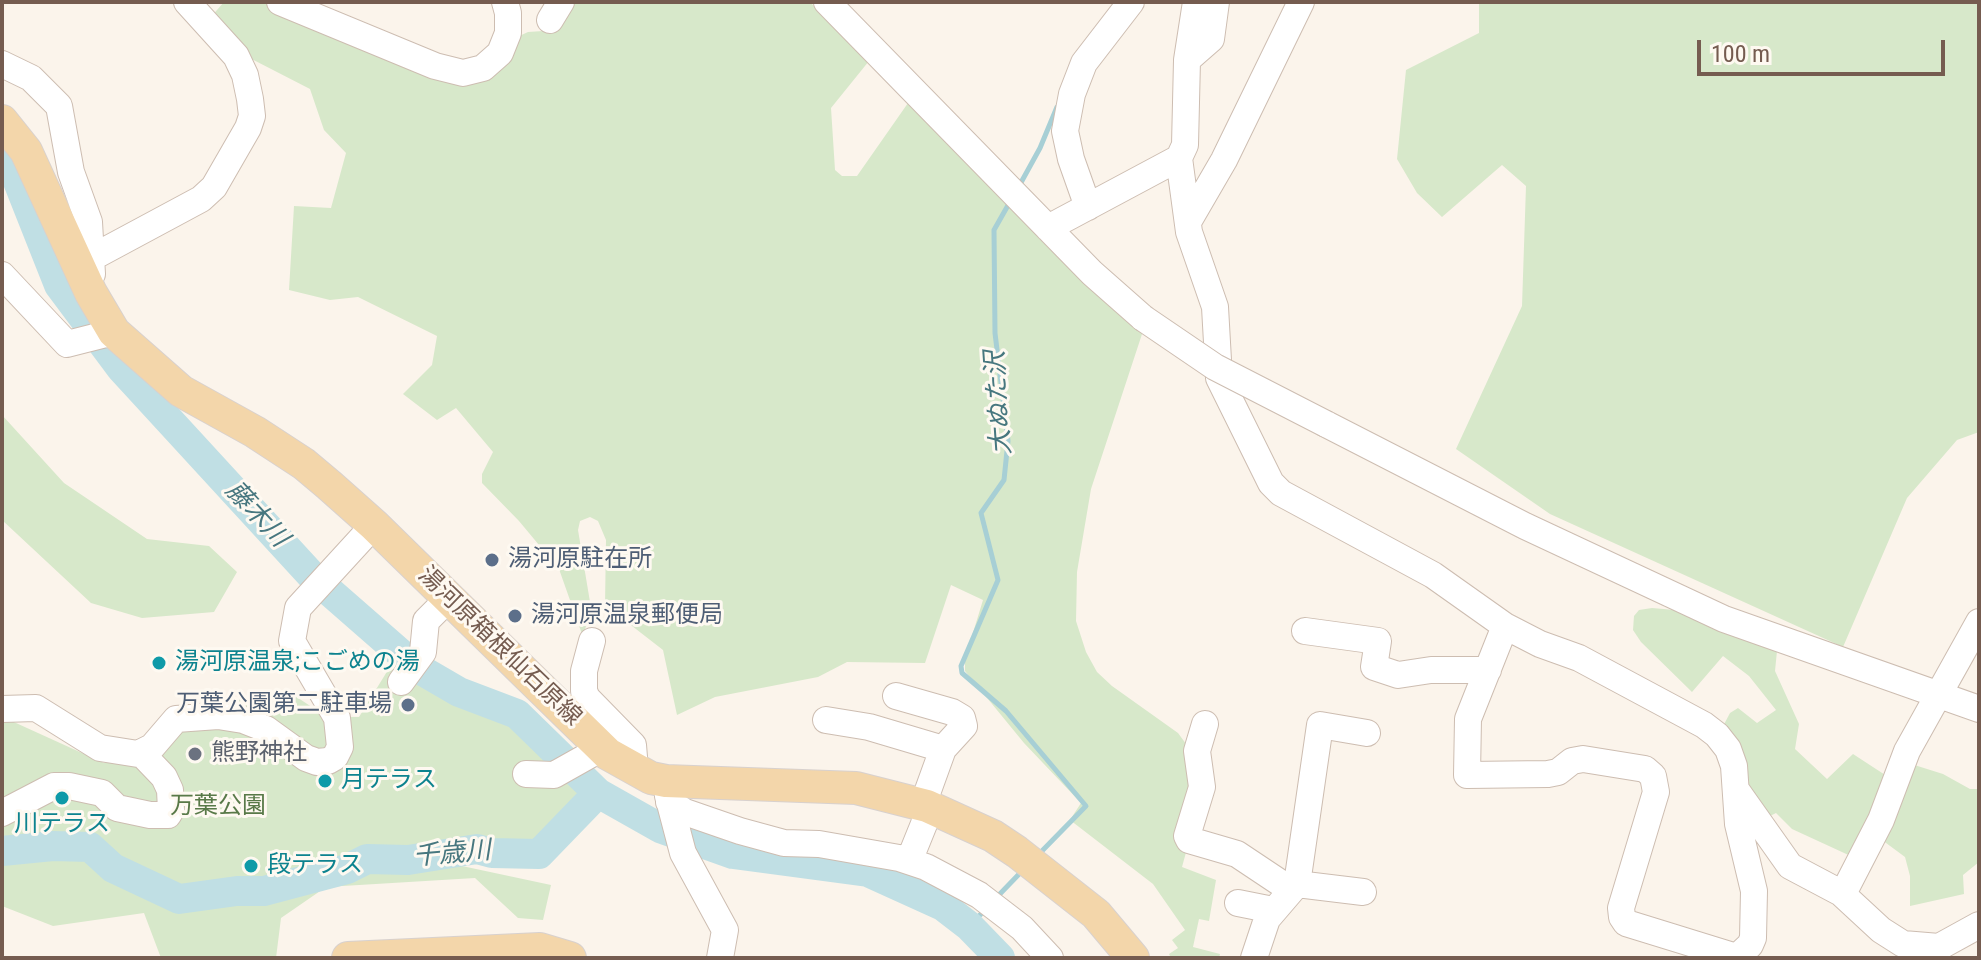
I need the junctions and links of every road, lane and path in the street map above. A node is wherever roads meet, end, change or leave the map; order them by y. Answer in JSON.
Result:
{"nodes":[{"id":1,"x":187,"y":2,"type":"edge"},
{"id":2,"x":280,"y":2,"type":"edge"},
{"id":3,"x":505,"y":2,"type":"edge"},
{"id":4,"x":827,"y":2,"type":"edge"},
{"id":5,"x":1131,"y":2,"type":"edge"},
{"id":6,"x":1196,"y":2,"type":"edge"},
{"id":7,"x":1216,"y":2,"type":"edge"},
{"id":8,"x":1301,"y":2,"type":"edge"},
{"id":9,"x":1187,"y":60,"type":"junction"},
{"id":10,"x":2,"y":64,"type":"edge"},
{"id":11,"x":2,"y":121,"type":"edge"},
{"id":12,"x":1179,"y":158,"type":"junction"},
{"id":13,"x":1088,"y":207,"type":"junction"},
{"id":14,"x":1188,"y":222,"type":"junction"},
{"id":15,"x":1048,"y":228,"type":"junction"},
{"id":16,"x":93,"y":257,"type":"junction"},
{"id":17,"x":2,"y":275,"type":"edge"},
{"id":18,"x":91,"y":293,"type":"junction"},
{"id":19,"x":107,"y":334,"type":"junction"},
{"id":20,"x":374,"y":525,"type":"junction"},
{"id":21,"x":449,"y":598,"type":"junction"},
{"id":22,"x":1505,"y":626,"type":"junction"},
{"id":23,"x":1305,"y":631,"type":"dead end"},
{"id":24,"x":1976,"y":632,"type":"edge"},
{"id":25,"x":592,"y":641,"type":"dead end"},
{"id":26,"x":1488,"y":670,"type":"junction"},
{"id":27,"x":403,"y":680,"type":"dead end"},
{"id":28,"x":896,"y":696,"type":"dead end"},
{"id":29,"x":1936,"y":696,"type":"junction"},
{"id":30,"x":2,"y":709,"type":"edge"},
{"id":31,"x":1979,"y":709,"type":"edge"},
{"id":32,"x":826,"y":720,"type":"dead end"},
{"id":33,"x":1205,"y":724,"type":"dead end"},
{"id":34,"x":1367,"y":733,"type":"dead end"},
{"id":35,"x":943,"y":749,"type":"junction"},
{"id":36,"x":141,"y":753,"type":"junction"},
{"id":37,"x":594,"y":754,"type":"junction"},
{"id":38,"x":630,"y":768,"type":"junction"},
{"id":39,"x":526,"y":774,"type":"dead end"},
{"id":40,"x":1736,"y":790,"type":"junction"},
{"id":41,"x":669,"y":798,"type":"junction"},
{"id":42,"x":927,"y":806,"type":"junction"},
{"id":43,"x":2,"y":813,"type":"edge"},
{"id":44,"x":909,"y":861,"type":"junction"},
{"id":45,"x":1294,"y":887,"type":"junction"},
{"id":46,"x":1363,"y":892,"type":"dead end"},
{"id":47,"x":1841,"y":893,"type":"junction"},
{"id":48,"x":1238,"y":903,"type":"dead end"},
{"id":49,"x":1273,"y":910,"type":"junction"},
{"id":50,"x":1971,"y":939,"type":"edge"},
{"id":51,"x":450,"y":956,"type":"edge"},
{"id":52,"x":348,"y":958,"type":"edge"},
{"id":53,"x":570,"y":958,"type":"edge"},
{"id":54,"x":720,"y":958,"type":"edge"},
{"id":55,"x":1050,"y":958,"type":"edge"},
{"id":56,"x":1133,"y":958,"type":"edge"},
{"id":57,"x":1254,"y":958,"type":"edge"},
{"id":58,"x":1736,"y":958,"type":"edge"}],
"edges":[{"from":1,"to":16,"type":"street"},
{"from":2,"to":3,"type":"street"},
{"from":4,"to":15,"type":"street"},
{"from":5,"to":13,"type":"street"},
{"from":6,"to":9,"type":"street"},
{"from":7,"to":9,"type":"street"},
{"from":8,"to":14,"type":"street"},
{"from":9,"to":12,"type":"street"},
{"from":10,"to":16,"type":"street"},
{"from":11,"to":18,"type":"main road","name":"湯河原箱根仙石原線"},
{"from":12,"to":13,"type":"street"},
{"from":12,"to":14,"type":"street"},
{"from":13,"to":15,"type":"street"},
{"from":14,"to":22,"type":"street"},
{"from":15,"to":29,"type":"street","bridge":true},
{"from":16,"to":18,"type":"street"},
{"from":17,"to":19,"type":"street"},
{"from":18,"to":19,"type":"main road","name":"湯河原箱根仙石原線"},
{"from":19,"to":20,"type":"main road","name":"湯河原箱根仙石原線"},
{"from":20,"to":21,"type":"main road","name":"湯河原箱根仙石原線"},
{"from":20,"to":36,"type":"street"},
{"from":21,"to":27,"type":"street"},
{"from":21,"to":37,"type":"main road","name":"湯河原箱根仙石原線"},
{"from":22,"to":26,"type":"street"},
{"from":22,"to":40,"type":"street"},
{"from":23,"to":26,"type":"street"},
{"from":24,"to":29,"type":"street"},
{"from":25,"to":38,"type":"street"},
{"from":26,"to":58,"type":"street"},
{"from":28,"to":35,"type":"street"},
{"from":29,"to":31,"type":"street"},
{"from":29,"to":47,"type":"street"},
{"from":30,"to":36,"type":"street"},
{"from":32,"to":35,"type":"street"},
{"from":33,"to":45,"type":"street"},
{"from":34,"to":45,"type":"street"},
{"from":35,"to":42,"type":"street"},
{"from":36,"to":43,"type":"street"},
{"from":37,"to":38,"type":"main road","name":"湯河原箱根仙石原線"},
{"from":37,"to":39,"type":"street"},
{"from":38,"to":41,"type":"main road","name":"湯河原箱根仙石原線"},
{"from":40,"to":47,"type":"street"},
{"from":40,"to":58,"type":"street"},
{"from":41,"to":42,"type":"main road","name":"湯河原箱根仙石原線"},
{"from":41,"to":44,"type":"street"},
{"from":41,"to":54,"type":"street"},
{"from":42,"to":44,"type":"street"},
{"from":42,"to":56,"type":"main road","name":"湯河原箱根仙石原線"},
{"from":44,"to":55,"type":"street"},
{"from":45,"to":46,"type":"street"},
{"from":45,"to":49,"type":"street"},
{"from":47,"to":50,"type":"street"},
{"from":48,"to":49,"type":"street"},
{"from":49,"to":57,"type":"street"},
{"from":51,"to":52,"type":"main road"},
{"from":51,"to":53,"type":"main road"}]}
